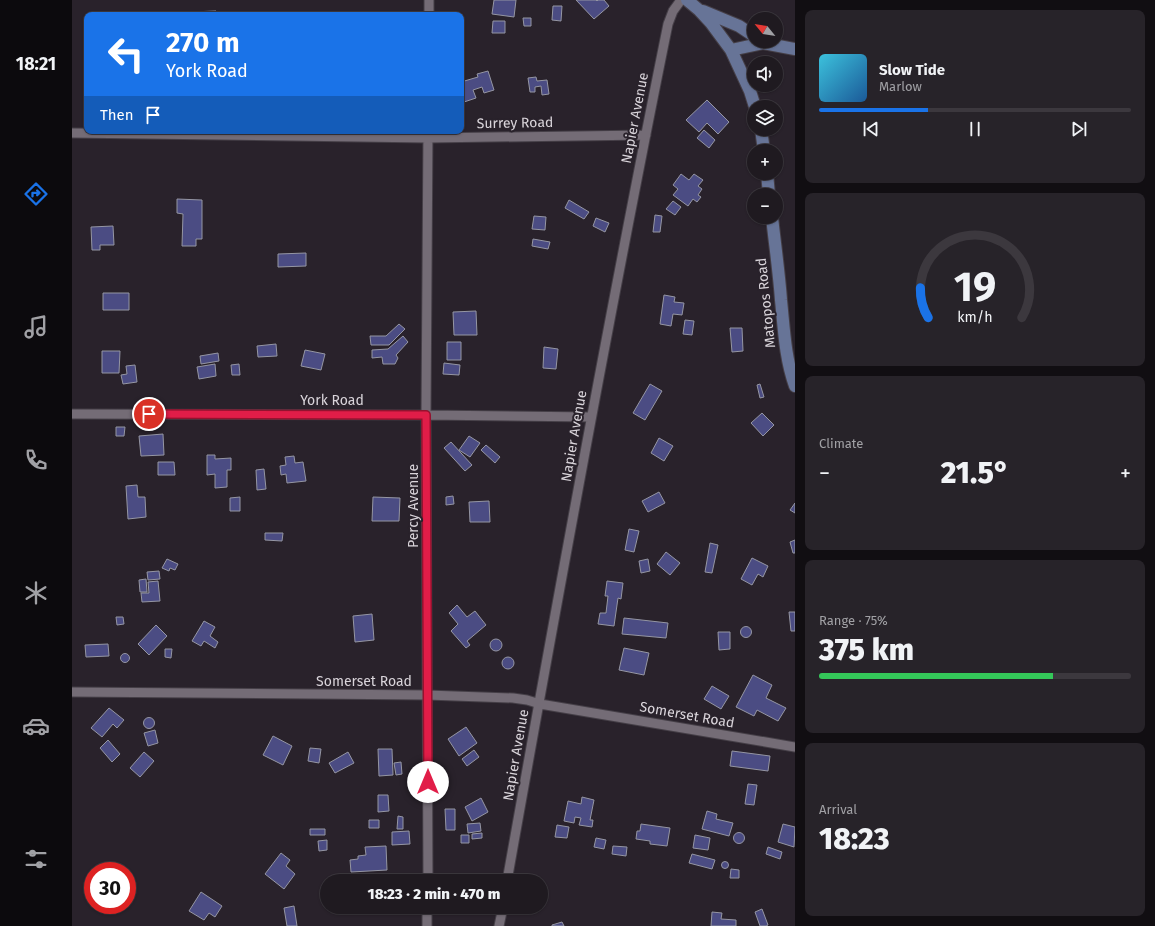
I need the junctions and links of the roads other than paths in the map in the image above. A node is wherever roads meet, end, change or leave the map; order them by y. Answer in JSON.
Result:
{"nodes":[{"id":1,"x":429,"y":0,"type":"edge"},
{"id":2,"x":681,"y":0,"type":"edge"},
{"id":3,"x":688,"y":0,"type":"edge"},
{"id":4,"x":699,"y":10,"type":"junction"},
{"id":5,"x":429,"y":12,"type":"edge"},
{"id":6,"x":747,"y":32,"type":"edge"},
{"id":7,"x":747,"y":44,"type":"edge"},
{"id":8,"x":783,"y":46,"type":"edge"},
{"id":9,"x":795,"y":49,"type":"edge"},
{"id":10,"x":731,"y":50,"type":"junction"},
{"id":11,"x":753,"y":100,"type":"edge"},
{"id":12,"x":72,"y":133,"type":"edge"},
{"id":13,"x":84,"y":133,"type":"edge"},
{"id":14,"x":428,"y":134,"type":"edge"},
{"id":15,"x":646,"y":135,"type":"junction"},
{"id":16,"x":773,"y":224,"type":"edge"},
{"id":17,"x":795,"y":386,"type":"edge"},
{"id":18,"x":72,"y":414,"type":"edge"},
{"id":19,"x":426,"y":415,"type":"junction"},
{"id":20,"x":592,"y":417,"type":"junction"},
{"id":21,"x":72,"y":692,"type":"edge"},
{"id":22,"x":427,"y":695,"type":"junction"},
{"id":23,"x":540,"y":704,"type":"junction"},
{"id":24,"x":795,"y":747,"type":"edge"},
{"id":25,"x":428,"y":874,"type":"edge"},
{"id":26,"x":508,"y":874,"type":"edge"},
{"id":27,"x":427,"y":914,"type":"edge"},
{"id":28,"x":502,"y":914,"type":"edge"},
{"id":29,"x":427,"y":926,"type":"edge"},
{"id":30,"x":499,"y":926,"type":"edge"}],
"edges":[{"from":1,"to":5,"type":"street"},
{"from":2,"to":15,"type":"street","name":"Napier Avenue"},
{"from":3,"to":4,"type":"main road"},
{"from":4,"to":6,"type":"main road"},
{"from":4,"to":10,"type":"main road"},
{"from":7,"to":10,"type":"main road"},
{"from":8,"to":9,"type":"main road"},
{"from":10,"to":11,"type":"main road"},
{"from":12,"to":13,"type":"street","name":"Surrey Road"},
{"from":14,"to":15,"type":"street","name":"Surrey Road"},
{"from":14,"to":19,"type":"street","name":"Percy Avenue"},
{"from":15,"to":20,"type":"street","name":"Napier Avenue"},
{"from":16,"to":17,"type":"main road","name":"Matopos Road"},
{"from":18,"to":19,"type":"street","name":"York Road"},
{"from":19,"to":20,"type":"street","name":"York Road"},
{"from":19,"to":22,"type":"street","name":"Percy Avenue"},
{"from":20,"to":23,"type":"street","name":"Napier Avenue"},
{"from":21,"to":22,"type":"street","name":"Somerset Road"},
{"from":22,"to":23,"type":"street","name":"Somerset Road"},
{"from":22,"to":25,"type":"street","name":"Percy Avenue"},
{"from":23,"to":24,"type":"street","name":"Somerset Road"},
{"from":23,"to":26,"type":"street","name":"Napier Avenue"},
{"from":27,"to":29,"type":"street"},
{"from":28,"to":30,"type":"street"}]}
